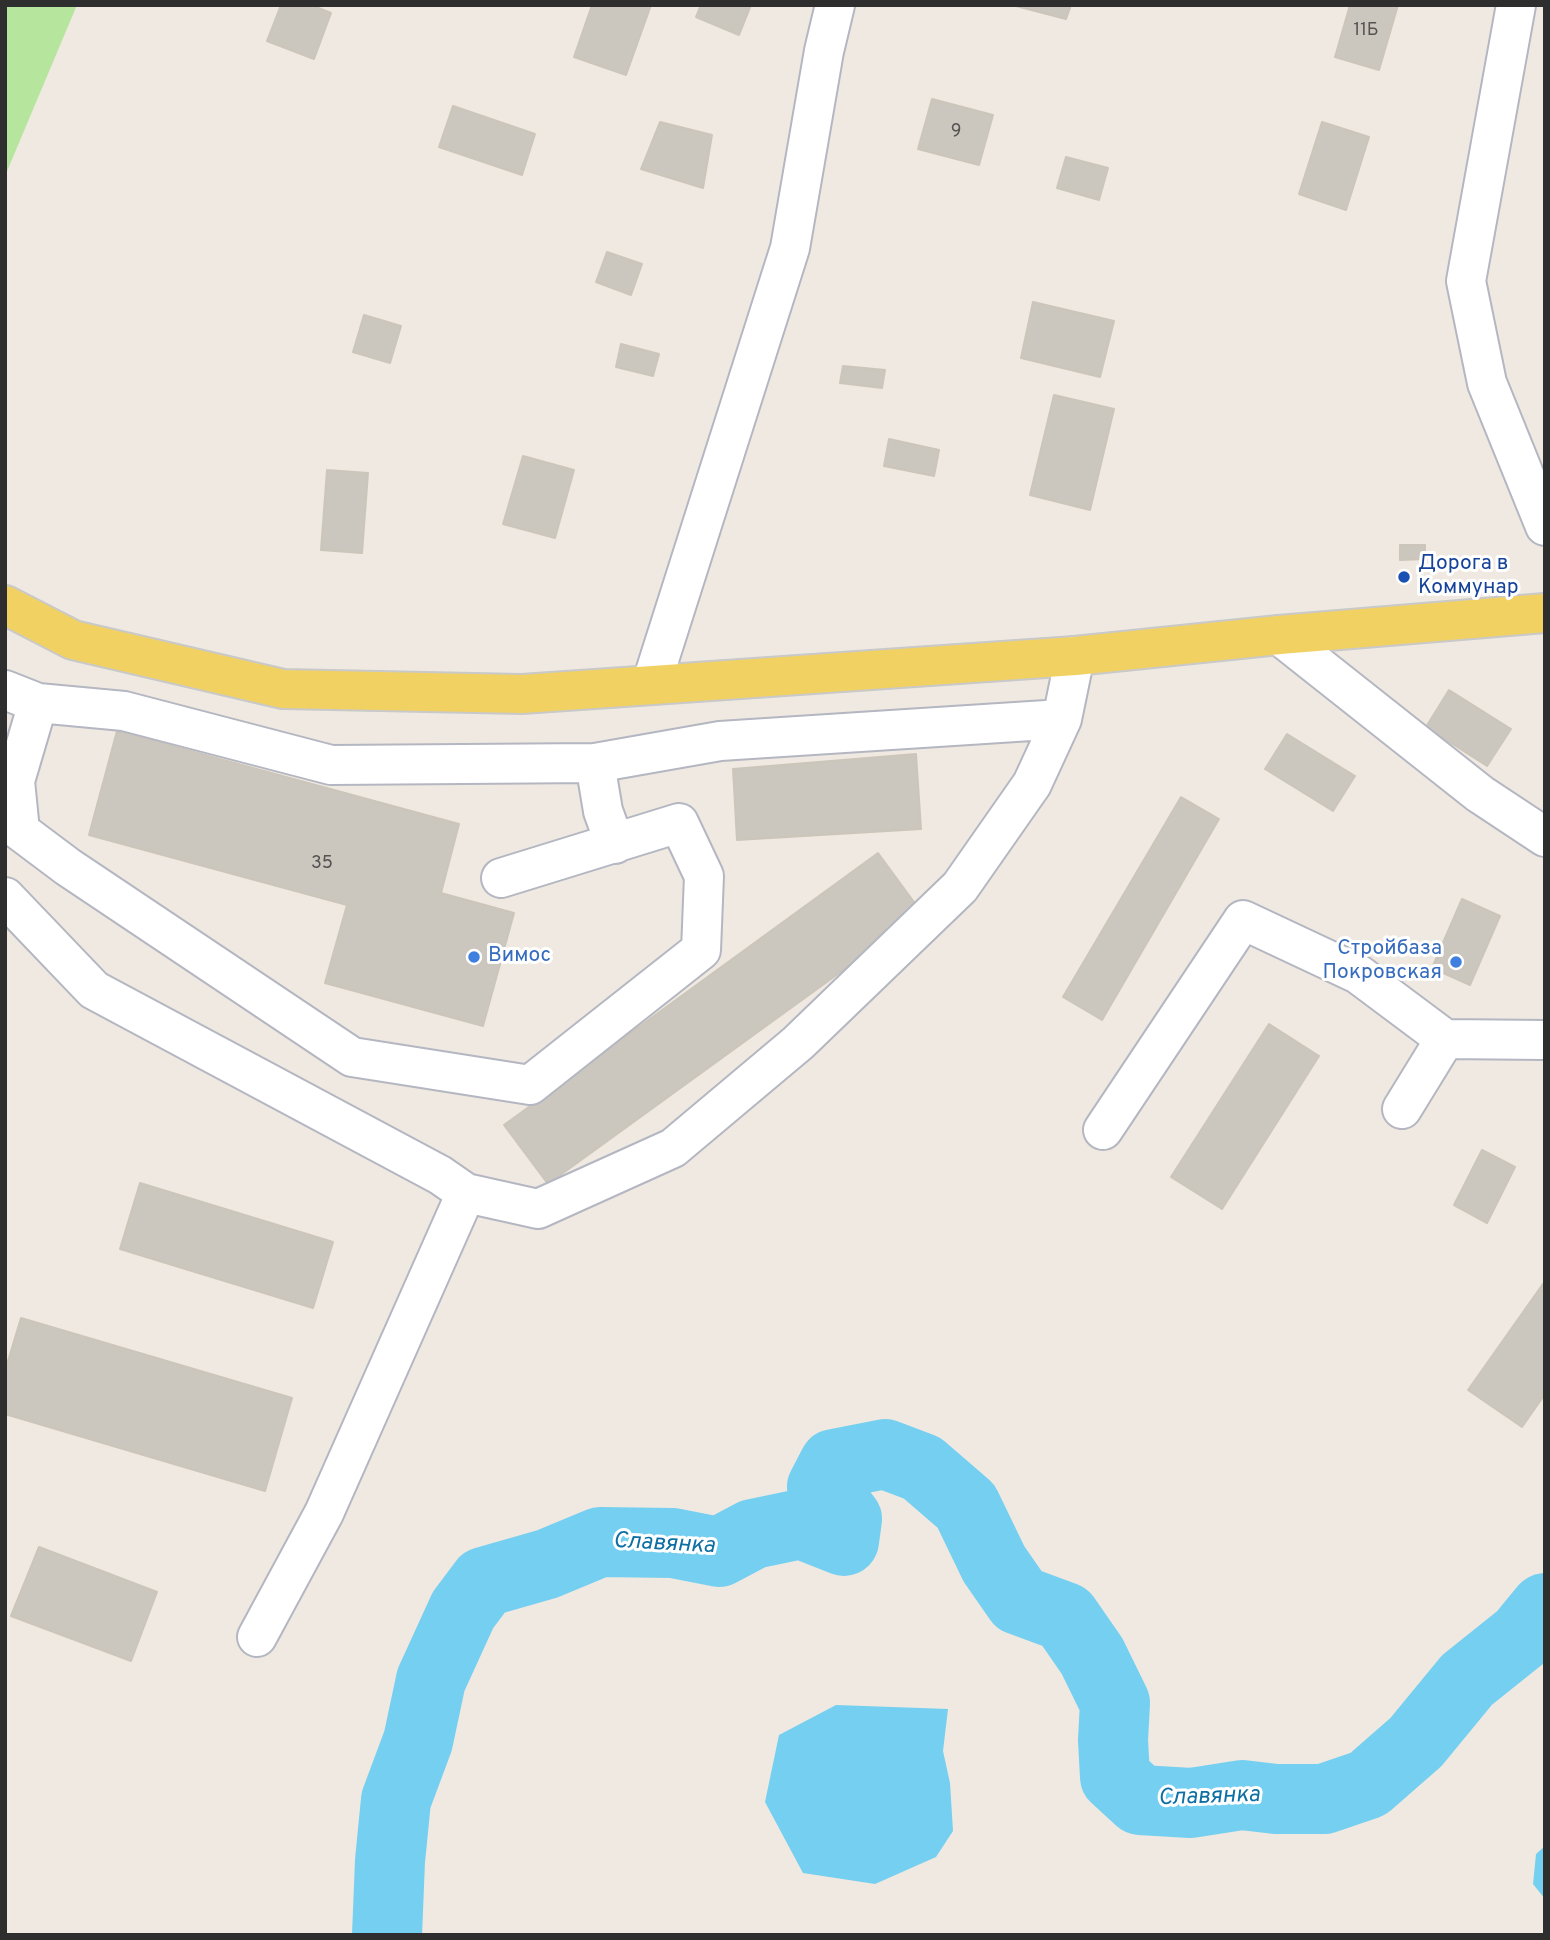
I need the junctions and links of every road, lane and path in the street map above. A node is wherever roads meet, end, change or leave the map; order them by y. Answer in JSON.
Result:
{"nodes":[{"id":1,"x":835,"y":5,"type":"edge"},
{"id":2,"x":1516,"y":5,"type":"edge"},
{"id":3,"x":1545,"y":526,"type":"edge"},
{"id":4,"x":5,"y":605,"type":"edge"},
{"id":5,"x":1545,"y":613,"type":"edge"},
{"id":6,"x":1279,"y":635,"type":"junction"},
{"id":7,"x":1075,"y":656,"type":"junction"},
{"id":8,"x":651,"y":685,"type":"junction"},
{"id":9,"x":22,"y":696,"type":"edge"},
{"id":10,"x":1062,"y":719,"type":"junction"},
{"id":11,"x":594,"y":763,"type":"junction"},
{"id":12,"x":1545,"y":837,"type":"edge"},
{"id":13,"x":615,"y":844,"type":"junction"},
{"id":14,"x":501,"y":878,"type":"dead end"},
{"id":15,"x":5,"y":897,"type":"edge"},
{"id":16,"x":1445,"y":1039,"type":"junction"},
{"id":17,"x":1545,"y":1040,"type":"edge"},
{"id":18,"x":1402,"y":1110,"type":"dead end"},
{"id":19,"x":1103,"y":1130,"type":"dead end"},
{"id":20,"x":466,"y":1193,"type":"junction"},
{"id":21,"x":257,"y":1637,"type":"dead end"}],
"edges":[{"from":1,"to":8,"type":"street"},
{"from":2,"to":3,"type":"street"},
{"from":4,"to":8,"type":"main road"},
{"from":5,"to":6,"type":"main road"},
{"from":6,"to":7,"type":"main road"},
{"from":6,"to":12,"type":"street"},
{"from":7,"to":8,"type":"main road"},
{"from":7,"to":10,"type":"street"},
{"from":9,"to":11,"type":"street"},
{"from":9,"to":13,"type":"street"},
{"from":10,"to":11,"type":"street"},
{"from":10,"to":20,"type":"street"},
{"from":11,"to":13,"type":"street"},
{"from":13,"to":14,"type":"street"},
{"from":15,"to":20,"type":"street"},
{"from":16,"to":17,"type":"street"},
{"from":16,"to":18,"type":"street"},
{"from":16,"to":19,"type":"street"},
{"from":20,"to":21,"type":"street"}]}
